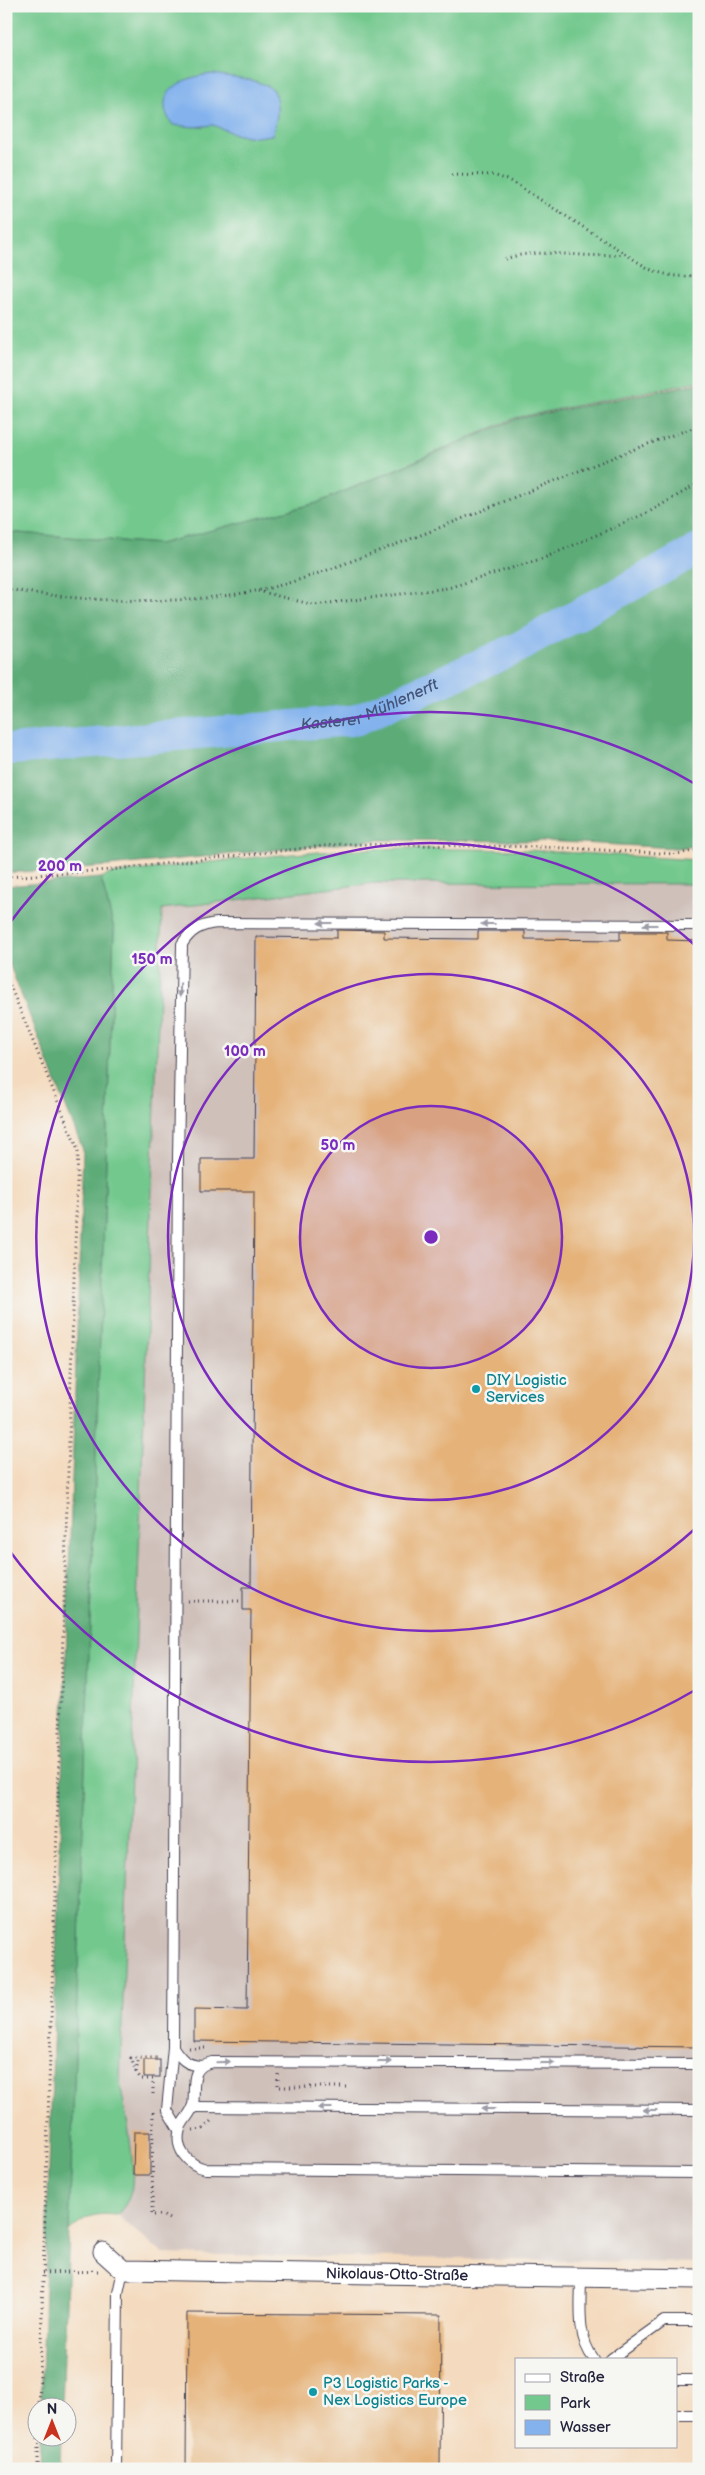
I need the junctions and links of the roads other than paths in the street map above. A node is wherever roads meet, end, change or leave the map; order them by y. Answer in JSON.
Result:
{"nodes":[{"id":1,"x":699,"y":925,"type":"edge"},
{"id":2,"x":173,"y":2047,"type":"junction"},
{"id":3,"x":699,"y":2064,"type":"edge"},
{"id":4,"x":201,"y":2066,"type":"junction"},
{"id":5,"x":192,"y":2107,"type":"junction"},
{"id":6,"x":699,"y":2110,"type":"edge"},
{"id":7,"x":179,"y":2130,"type":"junction"},
{"id":8,"x":699,"y":2173,"type":"edge"},
{"id":9,"x":102,"y":2252,"type":"dead end"},
{"id":10,"x":123,"y":2270,"type":"junction"},
{"id":11,"x":582,"y":2277,"type":"junction"},
{"id":12,"x":699,"y":2279,"type":"edge"},
{"id":13,"x":699,"y":2321,"type":"edge"},
{"id":14,"x":593,"y":2358,"type":"edge"},
{"id":15,"x":612,"y":2358,"type":"edge"},
{"id":16,"x":678,"y":2380,"type":"edge"},
{"id":17,"x":699,"y":2380,"type":"edge"},
{"id":18,"x":678,"y":2415,"type":"edge"},
{"id":19,"x":699,"y":2415,"type":"edge"},
{"id":20,"x":116,"y":2469,"type":"edge"}],
"edges":[{"from":1,"to":2,"type":"lane","one_way":true},
{"from":2,"to":4,"type":"lane"},
{"from":2,"to":7,"type":"lane"},
{"from":4,"to":3,"type":"lane","one_way":true},
{"from":4,"to":5,"type":"lane"},
{"from":6,"to":5,"type":"lane","one_way":true},
{"from":5,"to":7,"type":"lane"},
{"from":7,"to":8,"type":"lane"},
{"from":9,"to":10,"type":"street"},
{"from":10,"to":11,"type":"street","name":"Nikolaus-Otto-Straße"},
{"from":10,"to":20,"type":"lane"},
{"from":11,"to":12,"type":"street","name":"Nikolaus-Otto-Straße"},
{"from":11,"to":14,"type":"lane"},
{"from":13,"to":15,"type":"lane"},
{"from":16,"to":17,"type":"lane"},
{"from":18,"to":19,"type":"lane"}]}
